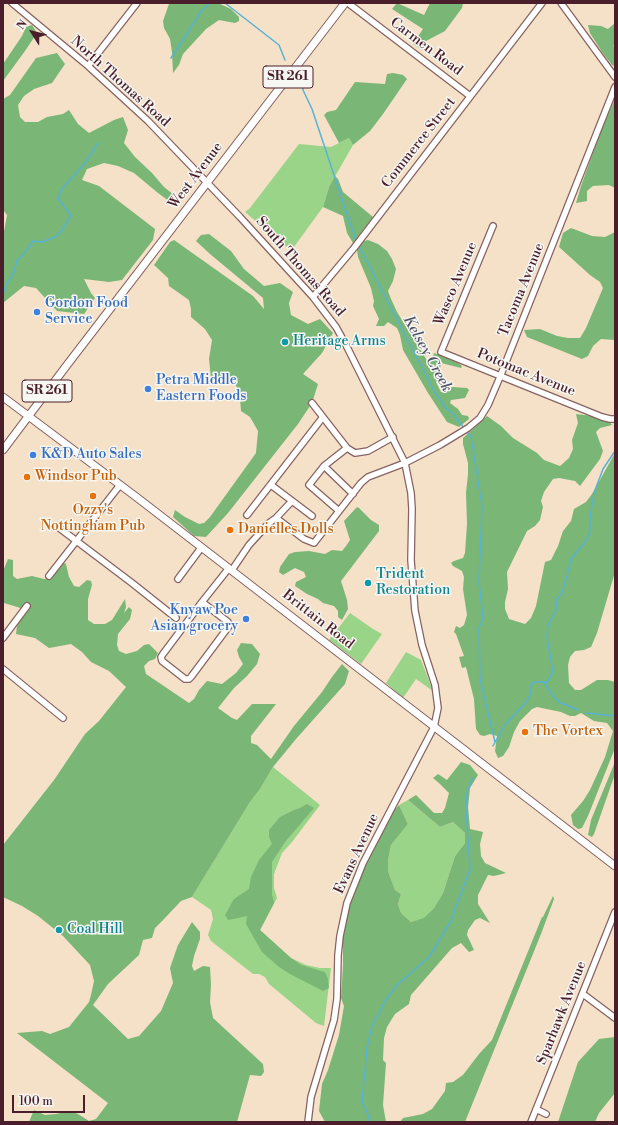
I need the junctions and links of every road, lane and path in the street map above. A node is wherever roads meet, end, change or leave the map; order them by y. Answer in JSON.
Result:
{"nodes":[{"id":1,"x":12,"y":3,"type":"edge"},
{"id":2,"x":137,"y":3,"type":"edge"},
{"id":3,"x":345,"y":3,"type":"edge"},
{"id":4,"x":348,"y":3,"type":"edge"},
{"id":5,"x":542,"y":3,"type":"edge"},
{"id":6,"x":561,"y":3,"type":"edge"},
{"id":7,"x":88,"y":66,"type":"junction"},
{"id":8,"x":615,"y":77,"type":"edge"},
{"id":9,"x":615,"y":87,"type":"edge"},
{"id":10,"x":470,"y":96,"type":"junction"},
{"id":11,"x":208,"y":182,"type":"junction"},
{"id":12,"x":493,"y":226,"type":"dead end"},
{"id":13,"x":313,"y":297,"type":"junction"},
{"id":14,"x":441,"y":352,"type":"joint"},
{"id":15,"x":500,"y":376,"type":"junction"},
{"id":16,"x":3,"y":397,"type":"edge"},
{"id":17,"x":312,"y":403,"type":"dead end"},
{"id":18,"x":28,"y":417,"type":"junction"},
{"id":19,"x":322,"y":417,"type":"junction"},
{"id":20,"x":615,"y":419,"type":"edge"},
{"id":21,"x":393,"y":437,"type":"junction"},
{"id":22,"x":347,"y":448,"type":"junction"},
{"id":23,"x":3,"y":450,"type":"edge"},
{"id":24,"x":406,"y":463,"type":"junction"},
{"id":25,"x":324,"y":466,"type":"junction"},
{"id":26,"x":271,"y":485,"type":"junction"},
{"id":27,"x":120,"y":486,"type":"junction"},
{"id":28,"x":353,"y":494,"type":"junction"},
{"id":29,"x":292,"y":501,"type":"junction"},
{"id":30,"x":339,"y":511,"type":"junction"},
{"id":31,"x":247,"y":515,"type":"dead end"},
{"id":32,"x":312,"y":516,"type":"dead end"},
{"id":33,"x":276,"y":518,"type":"junction"},
{"id":34,"x":58,"y":527,"type":"dead end"},
{"id":35,"x":77,"y":541,"type":"junction"},
{"id":36,"x":202,"y":548,"type":"junction"},
{"id":37,"x":230,"y":569,"type":"junction"},
{"id":38,"x":49,"y":576,"type":"dead end"},
{"id":39,"x":178,"y":579,"type":"dead end"},
{"id":40,"x":202,"y":602,"type":"junction"},
{"id":41,"x":27,"y":606,"type":"dead end"},
{"id":42,"x":176,"y":618,"type":"dead end"},
{"id":43,"x":3,"y":638,"type":"edge"},
{"id":44,"x":424,"y":652,"type":"joint"},
{"id":45,"x":3,"y":669,"type":"edge"},
{"id":46,"x":63,"y":718,"type":"dead end"},
{"id":47,"x":434,"y":727,"type":"junction"},
{"id":48,"x":615,"y":866,"type":"edge"},
{"id":49,"x":615,"y":912,"type":"edge"},
{"id":50,"x":583,"y":994,"type":"junction"},
{"id":51,"x":615,"y":1018,"type":"edge"},
{"id":52,"x":536,"y":1109,"type":"junction"},
{"id":53,"x":546,"y":1114,"type":"dead end"},
{"id":54,"x":308,"y":1122,"type":"edge"},
{"id":55,"x":531,"y":1122,"type":"edge"}],
"edges":[{"from":1,"to":7,"type":"street","name":"North Thomas Road"},
{"from":2,"to":7,"type":"street"},
{"from":3,"to":11,"type":"main road","name":"West Avenue","number":"SR 261"},
{"from":4,"to":10,"type":"street","name":"Carmen Road"},
{"from":5,"to":10,"type":"street","name":"Commerce Street"},
{"from":6,"to":8,"type":"street"},
{"from":7,"to":11,"type":"street","name":"North Thomas Road"},
{"from":9,"to":15,"type":"street","name":"Tacoma Avenue"},
{"from":10,"to":13,"type":"street","name":"Commerce Street"},
{"from":11,"to":13,"type":"street","name":"South Thomas Road"},
{"from":11,"to":18,"type":"main road","name":"West Avenue","number":"SR 261"},
{"from":12,"to":14,"type":"street","name":"Wasco Avenue"},
{"from":13,"to":21,"type":"street","name":"South Thomas Road"},
{"from":14,"to":15,"type":"street","name":"Potomac Avenue"},
{"from":15,"to":20,"type":"street","name":"Potomac Avenue"},
{"from":15,"to":24,"type":"street","name":"Tacoma Avenue"},
{"from":16,"to":18,"type":"main road","name":"Brittain Road"},
{"from":17,"to":19,"type":"street"},
{"from":18,"to":23,"type":"main road","number":"SR 261"},
{"from":18,"to":27,"type":"main road","name":"Brittain Road"},
{"from":19,"to":22,"type":"street"},
{"from":19,"to":26,"type":"street"},
{"from":21,"to":22,"type":"street"},
{"from":21,"to":24,"type":"street","name":"South Thomas Road"},
{"from":22,"to":25,"type":"street"},
{"from":24,"to":28,"type":"street","name":"Tacoma Avenue"},
{"from":24,"to":44,"type":"street","name":"South Thomas Road"},
{"from":25,"to":28,"type":"street"},
{"from":25,"to":30,"type":"street"},
{"from":26,"to":29,"type":"street"},
{"from":26,"to":31,"type":"street"},
{"from":27,"to":35,"type":"street"},
{"from":27,"to":36,"type":"main road","name":"Brittain Road"},
{"from":28,"to":30,"type":"street","name":"Tacoma Avenue"},
{"from":29,"to":32,"type":"street"},
{"from":29,"to":33,"type":"street"},
{"from":30,"to":33,"type":"street","name":"Tacoma Avenue"},
{"from":33,"to":37,"type":"street"},
{"from":34,"to":35,"type":"street"},
{"from":35,"to":38,"type":"street"},
{"from":35,"to":42,"type":"street"},
{"from":36,"to":37,"type":"main road","name":"Brittain Road"},
{"from":36,"to":39,"type":"street"},
{"from":37,"to":40,"type":"street"},
{"from":37,"to":47,"type":"main road","name":"Brittain Road"},
{"from":40,"to":40,"type":"street"},
{"from":41,"to":43,"type":"street"},
{"from":44,"to":47,"type":"street","name":"Evans Avenue"},
{"from":45,"to":46,"type":"street"},
{"from":47,"to":48,"type":"main road","name":"Brittain Road"},
{"from":47,"to":54,"type":"street","name":"Evans Avenue"},
{"from":49,"to":50,"type":"street","name":"Sparhawk Avenue"},
{"from":50,"to":51,"type":"street"},
{"from":50,"to":52,"type":"street","name":"Sparhawk Avenue"},
{"from":52,"to":53,"type":"street"},
{"from":52,"to":55,"type":"street","name":"Sparhawk Avenue"}]}
